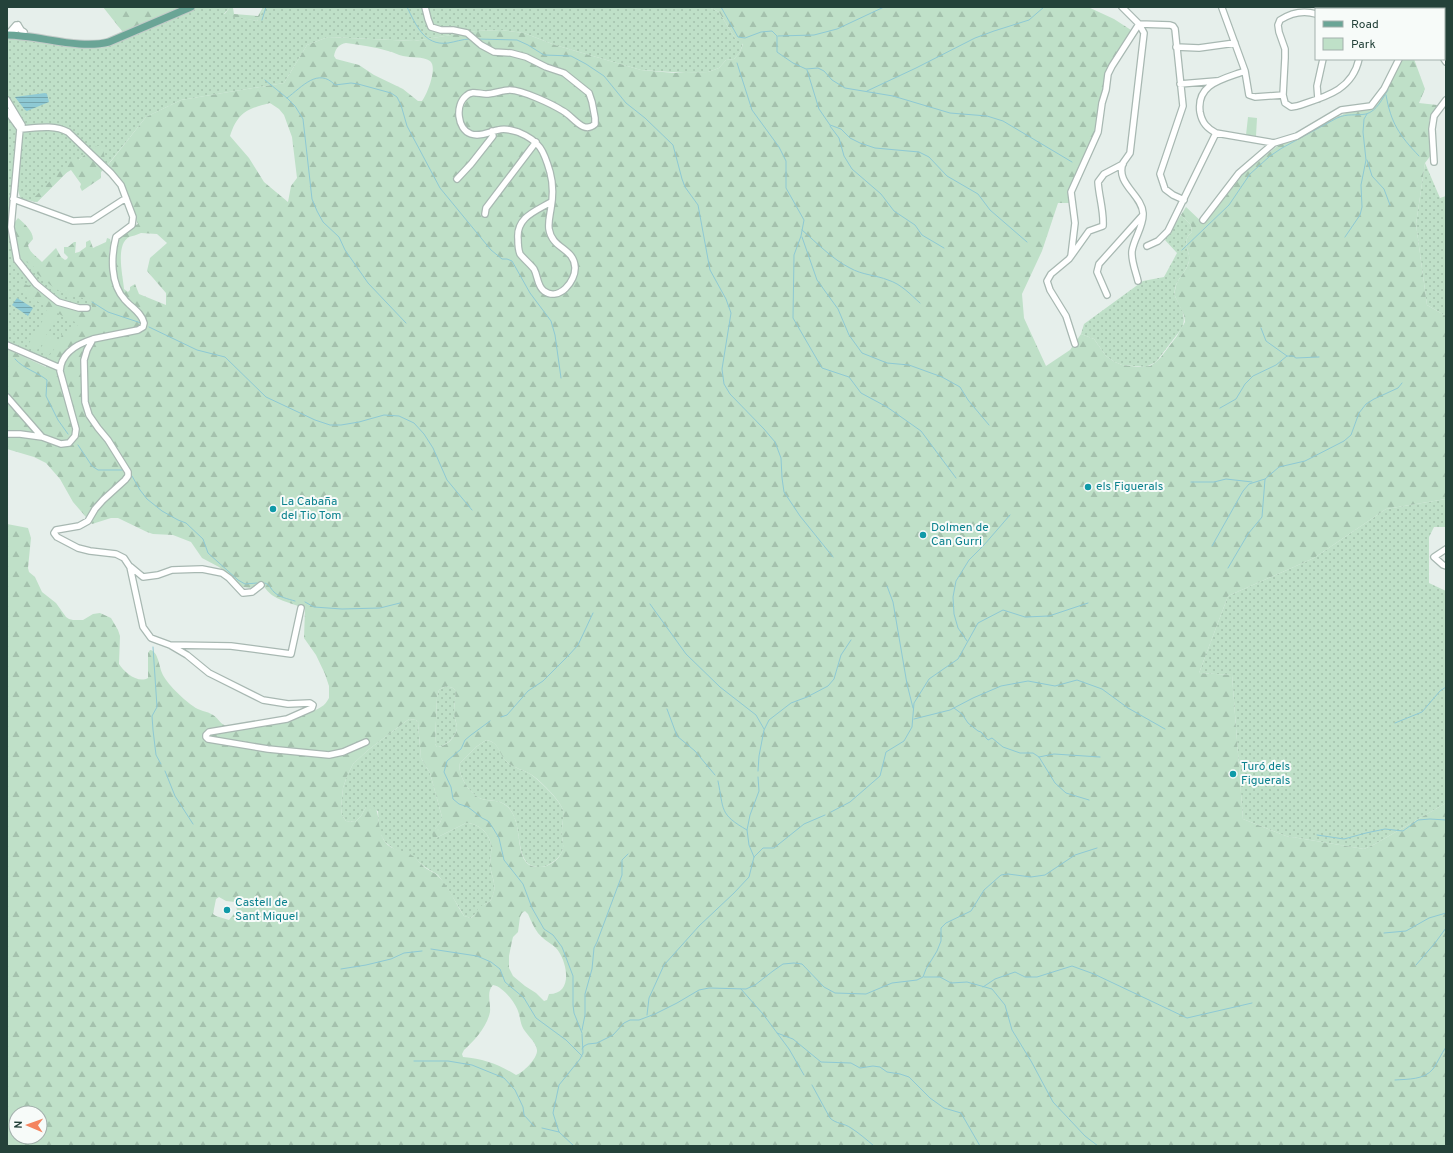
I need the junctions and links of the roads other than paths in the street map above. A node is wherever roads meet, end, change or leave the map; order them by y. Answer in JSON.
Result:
{"nodes":[{"id":1,"x":191,"y":7,"type":"edge"},
{"id":2,"x":425,"y":7,"type":"edge"},
{"id":3,"x":1122,"y":7,"type":"edge"},
{"id":4,"x":1222,"y":7,"type":"edge"},
{"id":5,"x":1315,"y":14,"type":"edge"},
{"id":6,"x":1139,"y":24,"type":"junction"},
{"id":7,"x":12,"y":32,"type":"edge"},
{"id":8,"x":79,"y":43,"type":"junction"},
{"id":9,"x":1235,"y":43,"type":"junction"},
{"id":10,"x":1176,"y":47,"type":"junction"},
{"id":11,"x":1323,"y":60,"type":"edge"},
{"id":12,"x":1358,"y":60,"type":"edge"},
{"id":13,"x":1399,"y":60,"type":"edge"},
{"id":14,"x":1245,"y":71,"type":"junction"},
{"id":15,"x":1216,"y":81,"type":"junction"},
{"id":16,"x":1180,"y":84,"type":"junction"},
{"id":17,"x":1283,"y":95,"type":"junction"},
{"id":18,"x":1318,"y":99,"type":"junction"},
{"id":19,"x":7,"y":100,"type":"edge"},
{"id":20,"x":1446,"y":100,"type":"edge"},
{"id":21,"x":7,"y":111,"type":"edge"},
{"id":22,"x":20,"y":129,"type":"junction"},
{"id":23,"x":492,"y":131,"type":"junction"},
{"id":24,"x":1216,"y":133,"type":"junction"},
{"id":25,"x":536,"y":142,"type":"junction"},
{"id":26,"x":1274,"y":143,"type":"junction"},
{"id":27,"x":1434,"y":162,"type":"dead end"},
{"id":28,"x":1123,"y":164,"type":"junction"},
{"id":29,"x":457,"y":179,"type":"dead end"},
{"id":30,"x":126,"y":198,"type":"junction"},
{"id":31,"x":13,"y":199,"type":"junction"},
{"id":32,"x":1184,"y":200,"type":"junction"},
{"id":33,"x":552,"y":202,"type":"junction"},
{"id":34,"x":485,"y":214,"type":"dead end"},
{"id":35,"x":1144,"y":214,"type":"junction"},
{"id":36,"x":1203,"y":220,"type":"dead end"},
{"id":37,"x":1147,"y":246,"type":"dead end"},
{"id":38,"x":1071,"y":256,"type":"junction"},
{"id":39,"x":1138,"y":281,"type":"dead end"},
{"id":40,"x":1107,"y":295,"type":"dead end"},
{"id":41,"x":87,"y":308,"type":"dead end"},
{"id":42,"x":93,"y":339,"type":"junction"},
{"id":43,"x":1075,"y":344,"type":"dead end"},
{"id":44,"x":7,"y":345,"type":"edge"},
{"id":45,"x":60,"y":368,"type":"junction"},
{"id":46,"x":7,"y":397,"type":"edge"},
{"id":47,"x":7,"y":434,"type":"edge"},
{"id":48,"x":42,"y":437,"type":"junction"},
{"id":49,"x":1446,"y":549,"type":"edge"},
{"id":50,"x":130,"y":566,"type":"junction"},
{"id":51,"x":1446,"y":566,"type":"edge"},
{"id":52,"x":261,"y":585,"type":"dead end"},
{"id":53,"x":301,"y":608,"type":"dead end"},
{"id":54,"x":170,"y":644,"type":"junction"},
{"id":55,"x":366,"y":742,"type":"dead end"}],
"edges":[{"from":1,"to":8,"type":"main road"},
{"from":2,"to":23,"type":"street"},
{"from":3,"to":6,"type":"street"},
{"from":4,"to":9,"type":"street"},
{"from":5,"to":17,"type":"street"},
{"from":6,"to":10,"type":"street"},
{"from":6,"to":28,"type":"street"},
{"from":6,"to":38,"type":"street"},
{"from":7,"to":8,"type":"main road"},
{"from":7,"to":8,"type":"main road"},
{"from":9,"to":10,"type":"street"},
{"from":9,"to":14,"type":"street"},
{"from":10,"to":16,"type":"street"},
{"from":11,"to":18,"type":"street"},
{"from":12,"to":18,"type":"street"},
{"from":13,"to":26,"type":"street"},
{"from":14,"to":15,"type":"street"},
{"from":14,"to":17,"type":"street"},
{"from":15,"to":16,"type":"street"},
{"from":15,"to":24,"type":"street"},
{"from":16,"to":32,"type":"street"},
{"from":17,"to":18,"type":"street"},
{"from":19,"to":22,"type":"street"},
{"from":20,"to":27,"type":"street"},
{"from":21,"to":22,"type":"street"},
{"from":22,"to":30,"type":"street"},
{"from":22,"to":31,"type":"street"},
{"from":23,"to":25,"type":"street"},
{"from":23,"to":29,"type":"street"},
{"from":24,"to":26,"type":"street"},
{"from":24,"to":32,"type":"street"},
{"from":25,"to":33,"type":"street"},
{"from":25,"to":34,"type":"street"},
{"from":26,"to":36,"type":"street"},
{"from":28,"to":35,"type":"street"},
{"from":28,"to":38,"type":"street"},
{"from":30,"to":31,"type":"street"},
{"from":30,"to":42,"type":"street"},
{"from":31,"to":41,"type":"street"},
{"from":32,"to":37,"type":"street"},
{"from":33,"to":33,"type":"street"},
{"from":35,"to":39,"type":"street"},
{"from":35,"to":40,"type":"street"},
{"from":38,"to":43,"type":"street"},
{"from":42,"to":45,"type":"street"},
{"from":42,"to":50,"type":"street"},
{"from":44,"to":45,"type":"street"},
{"from":45,"to":48,"type":"street"},
{"from":46,"to":48,"type":"street"},
{"from":47,"to":48,"type":"street"},
{"from":49,"to":51,"type":"street"},
{"from":50,"to":52,"type":"street"},
{"from":50,"to":54,"type":"street"},
{"from":53,"to":54,"type":"street"},
{"from":54,"to":55,"type":"street"}]}
